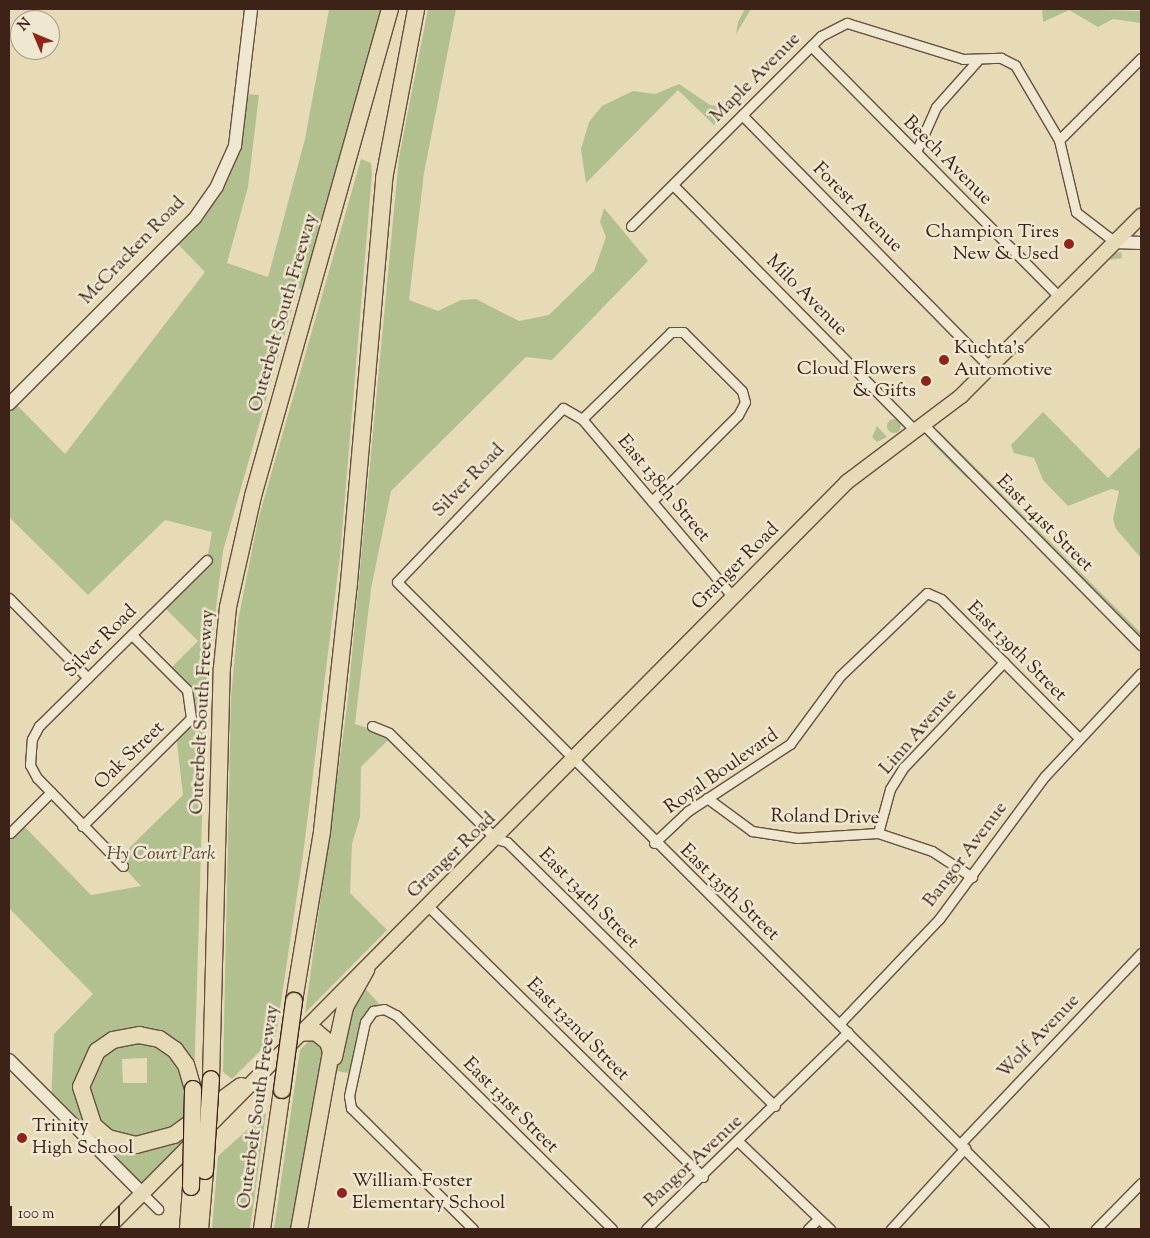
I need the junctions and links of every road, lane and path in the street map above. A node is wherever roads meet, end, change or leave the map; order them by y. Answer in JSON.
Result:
{"nodes":[{"id":1,"x":251,"y":9,"type":"edge"},
{"id":2,"x":390,"y":9,"type":"edge"},
{"id":3,"x":416,"y":9,"type":"edge"},
{"id":4,"x":810,"y":46,"type":"junction"},
{"id":5,"x":1141,"y":58,"type":"edge"},
{"id":6,"x":977,"y":61,"type":"junction"},
{"id":7,"x":742,"y":115,"type":"junction"},
{"id":8,"x":1060,"y":140,"type":"junction"},
{"id":9,"x":916,"y":152,"type":"junction"},
{"id":10,"x":673,"y":185,"type":"junction"},
{"id":11,"x":1141,"y":216,"type":"edge"},
{"id":12,"x":631,"y":226,"type":"dead end"},
{"id":13,"x":1115,"y":242,"type":"junction"},
{"id":14,"x":1141,"y":243,"type":"edge"},
{"id":15,"x":1060,"y":298,"type":"junction"},
{"id":16,"x":990,"y":367,"type":"junction"},
{"id":17,"x":9,"y":404,"type":"edge"},
{"id":18,"x":563,"y":408,"type":"joint"},
{"id":19,"x":582,"y":419,"type":"junction"},
{"id":20,"x":920,"y":428,"type":"junction"},
{"id":21,"x":652,"y":501,"type":"junction"},
{"id":22,"x":207,"y":560,"type":"dead end"},
{"id":23,"x":398,"y":577,"type":"joint"},
{"id":24,"x":927,"y":593,"type":"joint"},
{"id":25,"x":733,"y":597,"type":"junction"},
{"id":26,"x":9,"y":598,"type":"edge"},
{"id":27,"x":132,"y":635,"type":"junction"},
{"id":28,"x":1141,"y":645,"type":"edge"},
{"id":29,"x":1004,"y":662,"type":"junction"},
{"id":30,"x":1141,"y":673,"type":"edge"},
{"id":31,"x":88,"y":678,"type":"junction"},
{"id":32,"x":372,"y":726,"type":"dead end"},
{"id":33,"x":1079,"y":738,"type":"junction"},
{"id":34,"x":573,"y":762,"type":"junction"},
{"id":35,"x":50,"y":792,"type":"junction"},
{"id":36,"x":708,"y":798,"type":"junction"},
{"id":37,"x":82,"y":826,"type":"junction"},
{"id":38,"x":10,"y":833,"type":"edge"},
{"id":39,"x":878,"y":833,"type":"junction"},
{"id":40,"x":496,"y":839,"type":"junction"},
{"id":41,"x":654,"y":843,"type":"junction"},
{"id":42,"x":123,"y":866,"type":"dead end"},
{"id":43,"x":972,"y":877,"type":"junction"},
{"id":44,"x":428,"y":906,"type":"junction"},
{"id":45,"x":1141,"y":953,"type":"edge"},
{"id":46,"x":379,"y":954,"type":"junction"},
{"id":47,"x":366,"y":970,"type":"junction"},
{"id":48,"x":839,"y":1024,"type":"junction"},
{"id":49,"x":300,"y":1032,"type":"junction"},
{"id":50,"x":848,"y":1032,"type":"junction"},
{"id":51,"x":9,"y":1060,"type":"edge"},
{"id":52,"x":241,"y":1086,"type":"junction"},
{"id":53,"x":325,"y":1099,"type":"junction"},
{"id":54,"x":775,"y":1106,"type":"junction"},
{"id":55,"x":739,"y":1142,"type":"junction"},
{"id":56,"x":962,"y":1146,"type":"junction"},
{"id":57,"x":703,"y":1176,"type":"junction"},
{"id":58,"x":153,"y":1182,"type":"junction"},
{"id":59,"x":1141,"y":1183,"type":"edge"},
{"id":60,"x":142,"y":1193,"type":"junction"},
{"id":61,"x":158,"y":1209,"type":"dead end"},
{"id":62,"x":818,"y":1219,"type":"junction"},
{"id":63,"x":107,"y":1229,"type":"edge"},
{"id":64,"x":188,"y":1229,"type":"edge"},
{"id":65,"x":200,"y":1229,"type":"edge"},
{"id":66,"x":262,"y":1229,"type":"edge"},
{"id":67,"x":299,"y":1229,"type":"edge"},
{"id":68,"x":473,"y":1229,"type":"edge"},
{"id":69,"x":612,"y":1229,"type":"edge"},
{"id":70,"x":646,"y":1229,"type":"edge"},
{"id":71,"x":808,"y":1229,"type":"edge"},
{"id":72,"x":830,"y":1229,"type":"edge"},
{"id":73,"x":890,"y":1229,"type":"edge"},
{"id":74,"x":1044,"y":1229,"type":"edge"},
{"id":75,"x":1096,"y":1229,"type":"edge"}],
"edges":[{"from":1,"to":17,"type":"street","name":"McCracken Road"},
{"from":2,"to":65,"type":"highway","name":"Outerbelt South Freeway","bridge":true},
{"from":3,"to":66,"type":"highway","name":"Outerbelt South Freeway","bridge":true},
{"from":4,"to":6,"type":"street","name":"Maple Avenue"},
{"from":4,"to":7,"type":"street","name":"Maple Avenue"},
{"from":4,"to":9,"type":"street","name":"Beech Avenue"},
{"from":5,"to":8,"type":"street"},
{"from":6,"to":8,"type":"street","name":"Maple Avenue"},
{"from":6,"to":9,"type":"street"},
{"from":7,"to":10,"type":"street","name":"Maple Avenue"},
{"from":7,"to":16,"type":"street","name":"Forest Avenue"},
{"from":8,"to":13,"type":"street","name":"Maple Avenue"},
{"from":9,"to":15,"type":"street","name":"Beech Avenue"},
{"from":10,"to":12,"type":"street","name":"Maple Avenue"},
{"from":10,"to":20,"type":"street","name":"Milo Avenue"},
{"from":11,"to":13,"type":"main road","name":"Granger Road"},
{"from":13,"to":14,"type":"street"},
{"from":13,"to":15,"type":"main road","name":"Granger Road"},
{"from":15,"to":16,"type":"main road","name":"Granger Road"},
{"from":16,"to":20,"type":"main road","name":"Granger Road"},
{"from":18,"to":19,"type":"street","name":"East 138th Street"},
{"from":18,"to":23,"type":"street","name":"Silver Road"},
{"from":19,"to":21,"type":"street","name":"East 138th Street"},
{"from":19,"to":21,"type":"street"},
{"from":20,"to":25,"type":"main road","name":"Granger Road"},
{"from":20,"to":28,"type":"street","name":"East 141st Street"},
{"from":21,"to":25,"type":"street","name":"East 138th Street"},
{"from":22,"to":27,"type":"street","name":"Silver Road"},
{"from":23,"to":34,"type":"street","name":"East 135th Street"},
{"from":24,"to":29,"type":"street","name":"East 139th Street"},
{"from":24,"to":36,"type":"street","name":"Royal Boulevard"},
{"from":25,"to":34,"type":"main road","name":"Granger Road"},
{"from":26,"to":31,"type":"street"},
{"from":27,"to":31,"type":"street","name":"Silver Road"},
{"from":27,"to":37,"type":"street","name":"Oak Street"},
{"from":29,"to":33,"type":"street","name":"East 139th Street"},
{"from":29,"to":39,"type":"street","name":"Linn Avenue"},
{"from":30,"to":33,"type":"street","name":"Bangor Avenue"},
{"from":31,"to":35,"type":"street","name":"Silver Road"},
{"from":32,"to":40,"type":"street","name":"East 134th Street"},
{"from":33,"to":43,"type":"street","name":"Bangor Avenue"},
{"from":34,"to":40,"type":"main road","name":"Granger Road"},
{"from":34,"to":41,"type":"street","name":"East 135th Street"},
{"from":35,"to":37,"type":"street"},
{"from":35,"to":38,"type":"street"},
{"from":36,"to":39,"type":"street","name":"Roland Drive"},
{"from":36,"to":41,"type":"street","name":"Royal Boulevard"},
{"from":37,"to":42,"type":"street"},
{"from":39,"to":43,"type":"street","name":"Roland Drive"},
{"from":40,"to":44,"type":"main road","name":"Granger Road"},
{"from":40,"to":54,"type":"street","name":"East 134th Street"},
{"from":41,"to":48,"type":"street","name":"East 135th Street"},
{"from":43,"to":48,"type":"street","name":"Bangor Avenue"},
{"from":44,"to":46,"type":"main road","name":"Granger Road"},
{"from":44,"to":57,"type":"street","name":"East 132nd Street"},
{"from":45,"to":56,"type":"street","name":"Wolf Avenue"},
{"from":46,"to":47,"type":"main road","name":"Granger Road"},
{"from":46,"to":49,"type":"main road","name":"Granger Road"},
{"from":47,"to":49,"type":"main road","name":"Granger Road"},
{"from":47,"to":53,"type":"highway"},
{"from":48,"to":50,"type":"street","name":"East 135th Street"},
{"from":49,"to":52,"type":"main road","name":"Granger Road"},
{"from":49,"to":53,"type":"highway"},
{"from":49,"to":58,"type":"main road","name":"Granger Road"},
{"from":50,"to":54,"type":"street","name":"Bangor Avenue"},
{"from":50,"to":56,"type":"street","name":"East 135th Street"},
{"from":51,"to":60,"type":"street"},
{"from":52,"to":58,"type":"main road","name":"Granger Road"},
{"from":52,"to":64,"type":"highway","bridge":true},
{"from":53,"to":67,"type":"highway"},
{"from":54,"to":55,"type":"street","name":"Bangor Avenue"},
{"from":55,"to":57,"type":"street","name":"Bangor Avenue"},
{"from":55,"to":62,"type":"street"},
{"from":56,"to":73,"type":"street","name":"Wolf Avenue"},
{"from":56,"to":74,"type":"street","name":"East 135th Street"},
{"from":57,"to":70,"type":"street","name":"Bangor Avenue"},
{"from":58,"to":60,"type":"main road","name":"Granger Road"},
{"from":59,"to":75,"type":"street"},
{"from":60,"to":61,"type":"street"},
{"from":60,"to":63,"type":"main road","name":"Granger Road"},
{"from":62,"to":71,"type":"street"},
{"from":62,"to":72,"type":"street"},
{"from":68,"to":69,"type":"street","name":"East 131st Street"}]}
